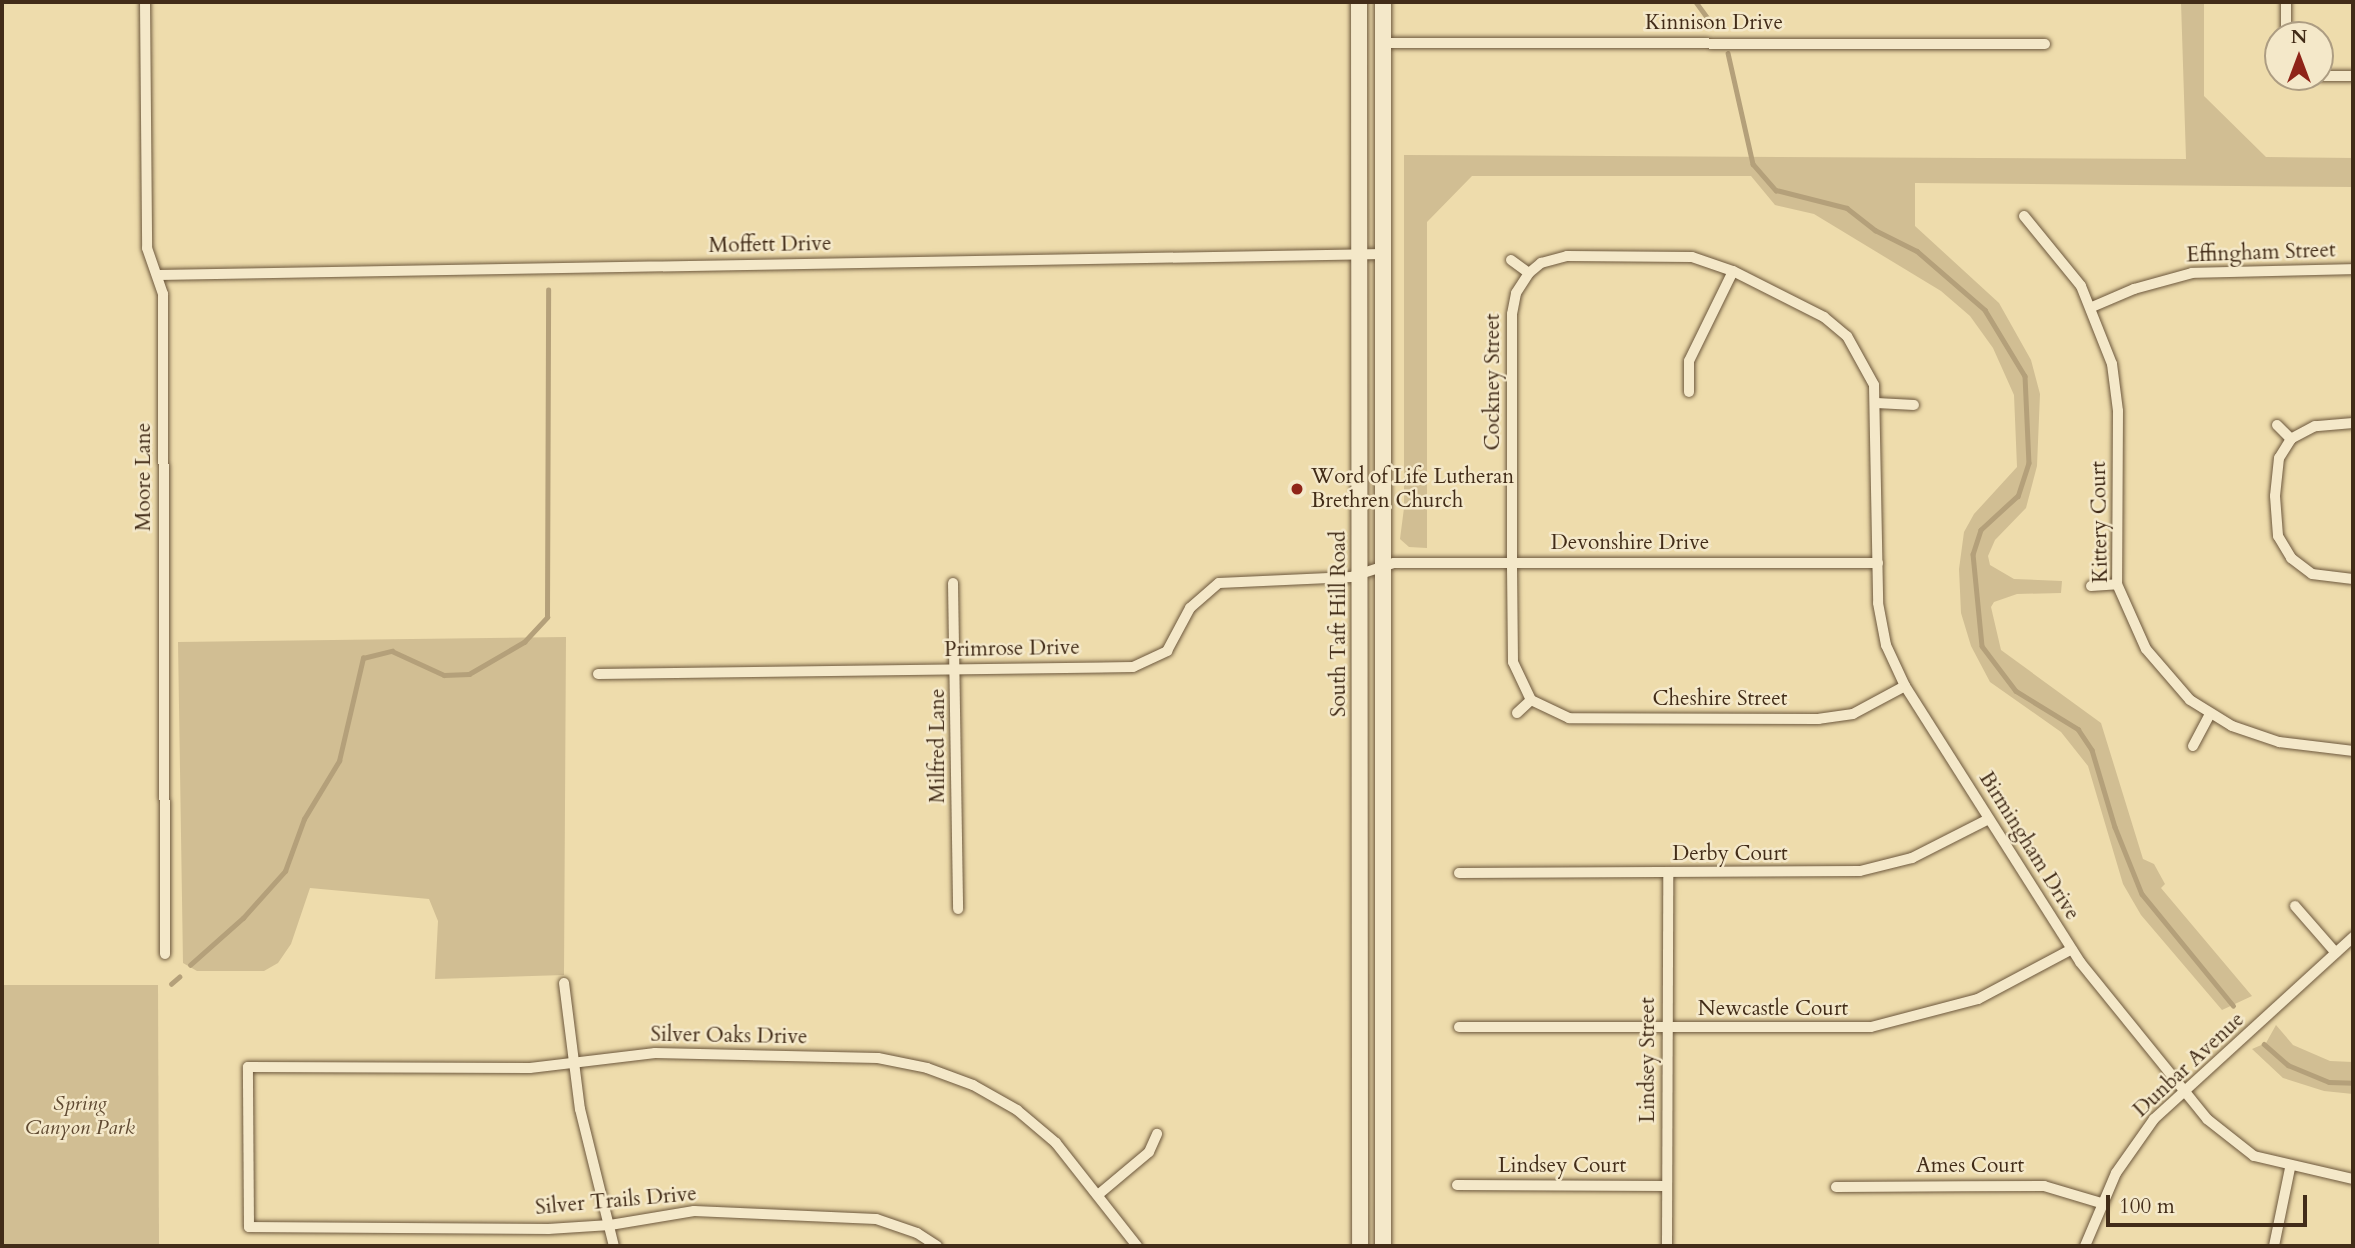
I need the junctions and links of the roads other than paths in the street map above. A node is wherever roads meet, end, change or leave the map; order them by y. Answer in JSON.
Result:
{"nodes":[{"id":1,"x":145,"y":2,"type":"edge"},
{"id":2,"x":1359,"y":2,"type":"edge"},
{"id":3,"x":1383,"y":2,"type":"edge"},
{"id":4,"x":2286,"y":2,"type":"edge"},
{"id":5,"x":2286,"y":21,"type":"edge"},
{"id":6,"x":1383,"y":43,"type":"junction"},
{"id":7,"x":2045,"y":44,"type":"dead end"},
{"id":8,"x":2334,"y":76,"type":"edge"},
{"id":9,"x":2353,"y":76,"type":"edge"},
{"id":10,"x":2024,"y":216,"type":"dead end"},
{"id":11,"x":1359,"y":254,"type":"junction"},
{"id":12,"x":1383,"y":254,"type":"junction"},
{"id":13,"x":1511,"y":260,"type":"dead end"},
{"id":14,"x":2353,"y":269,"type":"edge"},
{"id":15,"x":1733,"y":271,"type":"junction"},
{"id":16,"x":1529,"y":273,"type":"junction"},
{"id":17,"x":158,"y":275,"type":"junction"},
{"id":18,"x":2092,"y":307,"type":"junction"},
{"id":19,"x":1689,"y":392,"type":"dead end"},
{"id":20,"x":1877,"y":403,"type":"junction"},
{"id":21,"x":1914,"y":405,"type":"dead end"},
{"id":22,"x":2353,"y":423,"type":"edge"},
{"id":23,"x":2277,"y":425,"type":"dead end"},
{"id":24,"x":2291,"y":439,"type":"junction"},
{"id":25,"x":1512,"y":562,"type":"junction"},
{"id":26,"x":1878,"y":563,"type":"junction"},
{"id":27,"x":1383,"y":565,"type":"junction"},
{"id":28,"x":1360,"y":575,"type":"junction"},
{"id":29,"x":2353,"y":579,"type":"edge"},
{"id":30,"x":953,"y":583,"type":"dead end"},
{"id":31,"x":2117,"y":584,"type":"junction"},
{"id":32,"x":2091,"y":586,"type":"dead end"},
{"id":33,"x":957,"y":669,"type":"junction"},
{"id":34,"x":598,"y":674,"type":"dead end"},
{"id":35,"x":1905,"y":686,"type":"junction"},
{"id":36,"x":1531,"y":700,"type":"junction"},
{"id":37,"x":1517,"y":713,"type":"dead end"},
{"id":38,"x":2210,"y":715,"type":"junction"},
{"id":39,"x":2193,"y":746,"type":"dead end"},
{"id":40,"x":2353,"y":751,"type":"edge"},
{"id":41,"x":1989,"y":819,"type":"junction"},
{"id":42,"x":1460,"y":873,"type":"dead end"},
{"id":43,"x":1668,"y":873,"type":"junction"},
{"id":44,"x":2295,"y":906,"type":"dead end"},
{"id":45,"x":958,"y":909,"type":"dead end"},
{"id":46,"x":2353,"y":937,"type":"edge"},
{"id":47,"x":2072,"y":949,"type":"junction"},
{"id":48,"x":2336,"y":953,"type":"junction"},
{"id":49,"x":165,"y":954,"type":"dead end"},
{"id":50,"x":564,"y":983,"type":"dead end"},
{"id":51,"x":1459,"y":1027,"type":"dead end"},
{"id":52,"x":1668,"y":1028,"type":"junction"},
{"id":53,"x":572,"y":1060,"type":"junction"},
{"id":54,"x":2184,"y":1091,"type":"junction"},
{"id":55,"x":1157,"y":1134,"type":"dead end"},
{"id":56,"x":2290,"y":1168,"type":"junction"},
{"id":57,"x":2353,"y":1179,"type":"edge"},
{"id":58,"x":1457,"y":1185,"type":"dead end"},
{"id":59,"x":1667,"y":1186,"type":"junction"},
{"id":60,"x":1836,"y":1186,"type":"dead end"},
{"id":61,"x":1099,"y":1194,"type":"junction"},
{"id":62,"x":2101,"y":1203,"type":"junction"},
{"id":63,"x":610,"y":1225,"type":"junction"},
{"id":64,"x":249,"y":1227,"type":"joint"},
{"id":65,"x":614,"y":1246,"type":"edge"},
{"id":66,"x":937,"y":1246,"type":"edge"},
{"id":67,"x":1137,"y":1246,"type":"edge"},
{"id":68,"x":1360,"y":1246,"type":"edge"},
{"id":69,"x":1383,"y":1246,"type":"edge"},
{"id":70,"x":1667,"y":1246,"type":"edge"},
{"id":71,"x":2085,"y":1246,"type":"edge"},
{"id":72,"x":2274,"y":1246,"type":"edge"}],
"edges":[{"from":1,"to":17,"type":"street","name":"Moore Lane"},
{"from":2,"to":11,"type":"main road","name":"South Taft Hill Road"},
{"from":3,"to":6,"type":"main road","name":"South Taft Hill Road"},
{"from":4,"to":5,"type":"street"},
{"from":6,"to":7,"type":"street","name":"Kinnison Drive"},
{"from":6,"to":12,"type":"main road","name":"South Taft Hill Road"},
{"from":8,"to":9,"type":"street"},
{"from":10,"to":18,"type":"street","name":"Kittery Court"},
{"from":11,"to":12,"type":"street","name":"Moffett Drive"},
{"from":11,"to":17,"type":"street","name":"Moffett Drive"},
{"from":11,"to":28,"type":"main road","name":"South Taft Hill Road"},
{"from":12,"to":27,"type":"main road","name":"South Taft Hill Road"},
{"from":13,"to":16,"type":"street"},
{"from":14,"to":18,"type":"street","name":"Effingham Street"},
{"from":15,"to":16,"type":"street","name":"Birmingham Drive"},
{"from":15,"to":19,"type":"street"},
{"from":15,"to":20,"type":"street","name":"Birmingham Drive"},
{"from":16,"to":25,"type":"street","name":"Cockney Street"},
{"from":17,"to":49,"type":"street","name":"Moore Lane"},
{"from":18,"to":31,"type":"street","name":"Kittery Court"},
{"from":20,"to":21,"type":"street"},
{"from":20,"to":26,"type":"street","name":"Birmingham Drive"},
{"from":22,"to":24,"type":"street"},
{"from":23,"to":24,"type":"street"},
{"from":24,"to":29,"type":"street"},
{"from":25,"to":26,"type":"street","name":"Devonshire Drive"},
{"from":25,"to":27,"type":"street","name":"Devonshire Drive"},
{"from":25,"to":36,"type":"street","name":"Cockney Street"},
{"from":26,"to":35,"type":"street","name":"Birmingham Drive"},
{"from":27,"to":28,"type":"street","name":"Primrose Drive"},
{"from":27,"to":69,"type":"main road","name":"South Taft Hill Road"},
{"from":28,"to":33,"type":"street","name":"Primrose Drive"},
{"from":28,"to":68,"type":"main road","name":"South Taft Hill Road"},
{"from":30,"to":33,"type":"street","name":"Milfred Lane"},
{"from":31,"to":32,"type":"street"},
{"from":31,"to":38,"type":"street","name":"Kittery Court"},
{"from":33,"to":34,"type":"street","name":"Primrose Drive"},
{"from":33,"to":45,"type":"street","name":"Milfred Lane"},
{"from":35,"to":36,"type":"street","name":"Cheshire Street"},
{"from":35,"to":41,"type":"street","name":"Birmingham Drive"},
{"from":36,"to":37,"type":"street"},
{"from":38,"to":39,"type":"street"},
{"from":38,"to":40,"type":"street","name":"Kittery Court"},
{"from":41,"to":43,"type":"street","name":"Derby Court"},
{"from":41,"to":47,"type":"street","name":"Birmingham Drive"},
{"from":42,"to":43,"type":"street","name":"Derby Court"},
{"from":43,"to":52,"type":"street","name":"Lindsey Street"},
{"from":44,"to":48,"type":"street"},
{"from":46,"to":48,"type":"street","name":"Dunbar Avenue"},
{"from":47,"to":52,"type":"street","name":"Newcastle Court"},
{"from":47,"to":54,"type":"street","name":"Birmingham Drive"},
{"from":48,"to":54,"type":"street","name":"Dunbar Avenue"},
{"from":50,"to":53,"type":"street"},
{"from":51,"to":52,"type":"street","name":"Newcastle Court"},
{"from":52,"to":59,"type":"street","name":"Lindsey Street"},
{"from":53,"to":61,"type":"street","name":"Silver Oaks Drive"},
{"from":53,"to":63,"type":"street"},
{"from":53,"to":64,"type":"street","name":"Silver Oaks Drive"},
{"from":54,"to":56,"type":"street","name":"Birmingham Drive"},
{"from":54,"to":62,"type":"street","name":"Dunbar Avenue"},
{"from":55,"to":61,"type":"street"},
{"from":56,"to":57,"type":"street","name":"Birmingham Drive"},
{"from":56,"to":72,"type":"street"},
{"from":58,"to":59,"type":"street","name":"Lindsey Court"},
{"from":59,"to":70,"type":"street","name":"Lindsey Street"},
{"from":60,"to":62,"type":"street","name":"Ames Court"},
{"from":61,"to":67,"type":"street","name":"Silver Oaks Drive"},
{"from":62,"to":71,"type":"street","name":"Dunbar Avenue"},
{"from":63,"to":64,"type":"street","name":"Silver Trails Drive"},
{"from":63,"to":65,"type":"street"},
{"from":63,"to":66,"type":"street","name":"Silver Trails Drive"}]}
